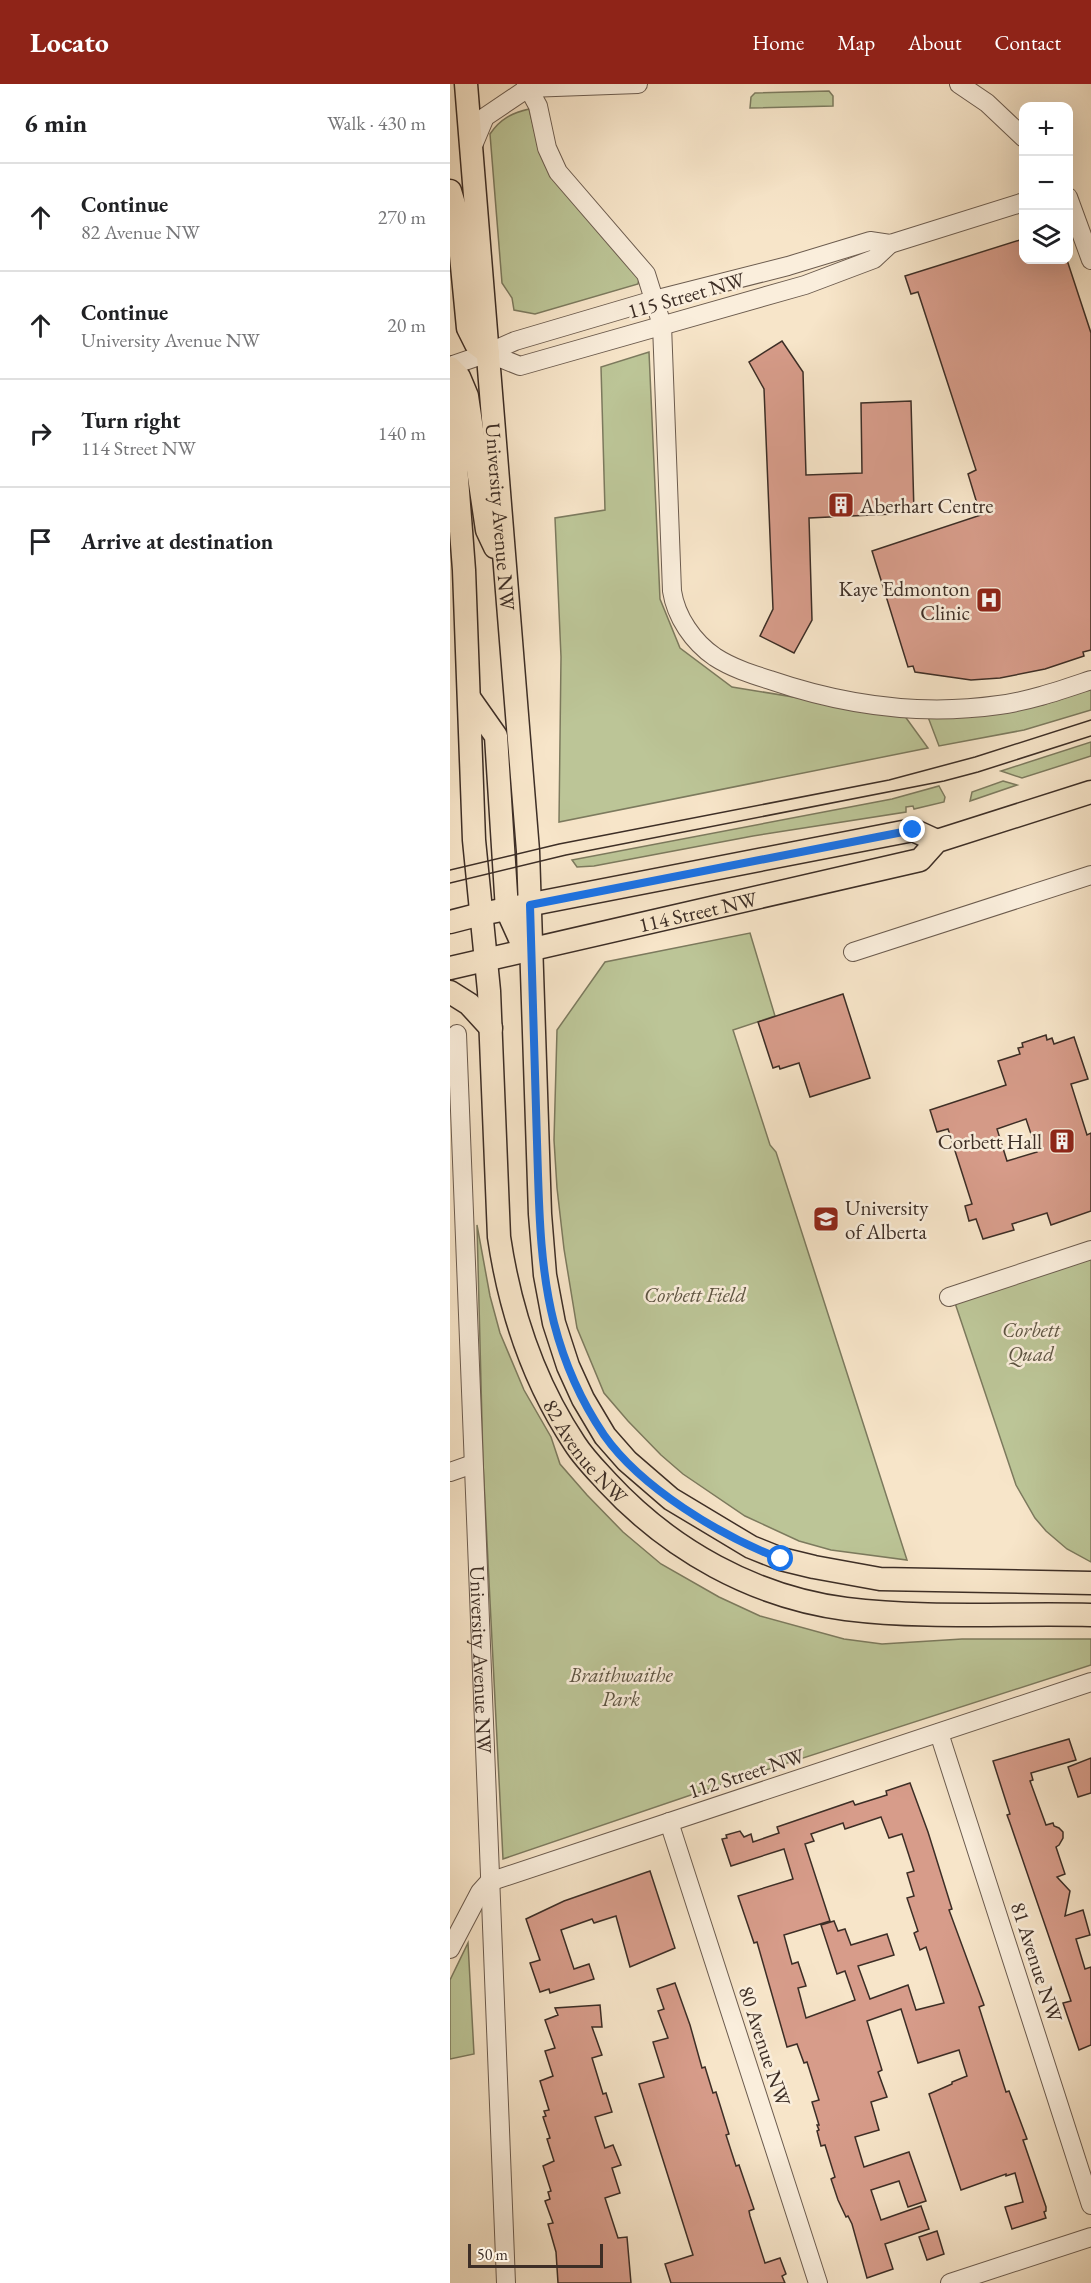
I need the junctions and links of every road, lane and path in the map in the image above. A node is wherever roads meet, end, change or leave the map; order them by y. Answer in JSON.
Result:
{"nodes":[{"id":1,"x":466,"y":84,"type":"edge"},
{"id":2,"x":638,"y":84,"type":"edge"},
{"id":3,"x":959,"y":84,"type":"edge"},
{"id":4,"x":527,"y":86,"type":"edge"},
{"id":5,"x":1019,"y":134,"type":"edge"},
{"id":6,"x":471,"y":149,"type":"junction"},
{"id":7,"x":450,"y":190,"type":"edge"},
{"id":8,"x":1019,"y":203,"type":"edge"},
{"id":9,"x":1073,"y":210,"type":"edge"},
{"id":10,"x":890,"y":244,"type":"junction"},
{"id":11,"x":1091,"y":260,"type":"edge"},
{"id":12,"x":654,"y":300,"type":"junction"},
{"id":13,"x":662,"y":325,"type":"junction"},
{"id":14,"x":488,"y":353,"type":"junction"},
{"id":15,"x":450,"y":367,"type":"edge"},
{"id":16,"x":450,"y":387,"type":"edge"},
{"id":17,"x":505,"y":567,"type":"junction"},
{"id":18,"x":1091,"y":680,"type":"edge"},
{"id":19,"x":470,"y":699,"type":"junction"},
{"id":20,"x":1091,"y":792,"type":"edge"},
{"id":21,"x":937,"y":841,"type":"junction"},
{"id":22,"x":1091,"y":875,"type":"edge"},
{"id":23,"x":530,"y":905,"type":"junction"},
{"id":24,"x":507,"y":910,"type":"junction"},
{"id":25,"x":481,"y":914,"type":"junction"},
{"id":26,"x":450,"y":922,"type":"edge"},
{"id":27,"x":531,"y":949,"type":"junction"},
{"id":28,"x":853,"y":952,"type":"dead end"},
{"id":29,"x":486,"y":959,"type":"junction"},
{"id":30,"x":450,"y":968,"type":"edge"},
{"id":31,"x":450,"y":992,"type":"edge"},
{"id":32,"x":491,"y":1028,"type":"junction"},
{"id":33,"x":457,"y":1034,"type":"dead end"},
{"id":34,"x":1091,"y":1250,"type":"edge"},
{"id":35,"x":950,"y":1297,"type":"dead end"},
{"id":36,"x":473,"y":1464,"type":"junction"},
{"id":37,"x":450,"y":1472,"type":"edge"},
{"id":38,"x":1091,"y":1583,"type":"edge"},
{"id":39,"x":1091,"y":1616,"type":"edge"},
{"id":40,"x":1091,"y":1682,"type":"edge"},
{"id":41,"x":939,"y":1733,"type":"junction"},
{"id":42,"x":669,"y":1822,"type":"junction"},
{"id":43,"x":489,"y":1882,"type":"junction"},
{"id":44,"x":450,"y":1949,"type":"edge"},
{"id":45,"x":1091,"y":2205,"type":"edge"},
{"id":46,"x":1091,"y":2237,"type":"edge"},
{"id":47,"x":506,"y":2283,"type":"edge"},
{"id":48,"x":818,"y":2283,"type":"edge"},
{"id":49,"x":950,"y":2283,"type":"edge"}],
"edges":[{"from":1,"to":6,"type":"main road","name":"University Avenue NW"},
{"from":2,"to":4,"type":"street"},
{"from":3,"to":5,"type":"street"},
{"from":4,"to":6,"type":"street"},
{"from":4,"to":12,"type":"street"},
{"from":6,"to":14,"type":"main road","name":"University Avenue NW"},
{"from":7,"to":14,"type":"main road"},
{"from":8,"to":10,"type":"street","name":"115 Street NW"},
{"from":9,"to":11,"type":"street"},
{"from":10,"to":12,"type":"street","name":"115 Street NW"},
{"from":10,"to":13,"type":"street","name":"115 Street NW"},
{"from":12,"to":13,"type":"street"},
{"from":12,"to":14,"type":"street","name":"115 Street NW"},
{"from":13,"to":14,"type":"street","name":"115 Street NW"},
{"from":13,"to":18,"type":"street"},
{"from":14,"to":15,"type":"street","name":"115 Street NW"},
{"from":14,"to":17,"type":"main road","name":"University Avenue NW"},
{"from":15,"to":17,"type":"main road"},
{"from":16,"to":19,"type":"main road","name":"University Avenue NW"},
{"from":17,"to":23,"type":"main road","name":"University Avenue NW"},
{"from":19,"to":24,"type":"main road"},
{"from":19,"to":25,"type":"main road","name":"University Avenue NW"},
{"from":20,"to":21,"type":"main road","name":"114 Street NW"},
{"from":21,"to":23,"type":"main road","name":"114 Street NW"},
{"from":21,"to":27,"type":"main road","name":"114 Street NW"},
{"from":22,"to":28,"type":"street"},
{"from":23,"to":24,"type":"main road","name":"114 Street NW"},
{"from":23,"to":27,"type":"main road","name":"University Avenue NW"},
{"from":24,"to":25,"type":"main road","name":"114 Street NW"},
{"from":24,"to":27,"type":"main road"},
{"from":25,"to":26,"type":"main road","name":"114 Street NW"},
{"from":25,"to":29,"type":"main road","name":"82 Avenue NW"},
{"from":27,"to":29,"type":"main road","name":"114 Street NW"},
{"from":27,"to":38,"type":"main road","name":"82 Avenue NW"},
{"from":29,"to":30,"type":"main road","name":"114 Street NW"},
{"from":29,"to":32,"type":"main road","name":"82 Avenue NW"},
{"from":31,"to":32,"type":"main road"},
{"from":32,"to":39,"type":"main road","name":"82 Avenue NW"},
{"from":33,"to":36,"type":"street","name":"University Avenue NW"},
{"from":34,"to":35,"type":"street"},
{"from":36,"to":37,"type":"street"},
{"from":36,"to":43,"type":"street","name":"University Avenue NW"},
{"from":40,"to":41,"type":"street","name":"112 Street NW"},
{"from":41,"to":42,"type":"street","name":"112 Street NW"},
{"from":41,"to":45,"type":"street","name":"81 Avenue NW"},
{"from":42,"to":43,"type":"street","name":"112 Street NW"},
{"from":42,"to":48,"type":"street","name":"80 Avenue NW"},
{"from":43,"to":44,"type":"street"},
{"from":43,"to":47,"type":"street","name":"University Avenue NW"},
{"from":46,"to":49,"type":"street"}]}
